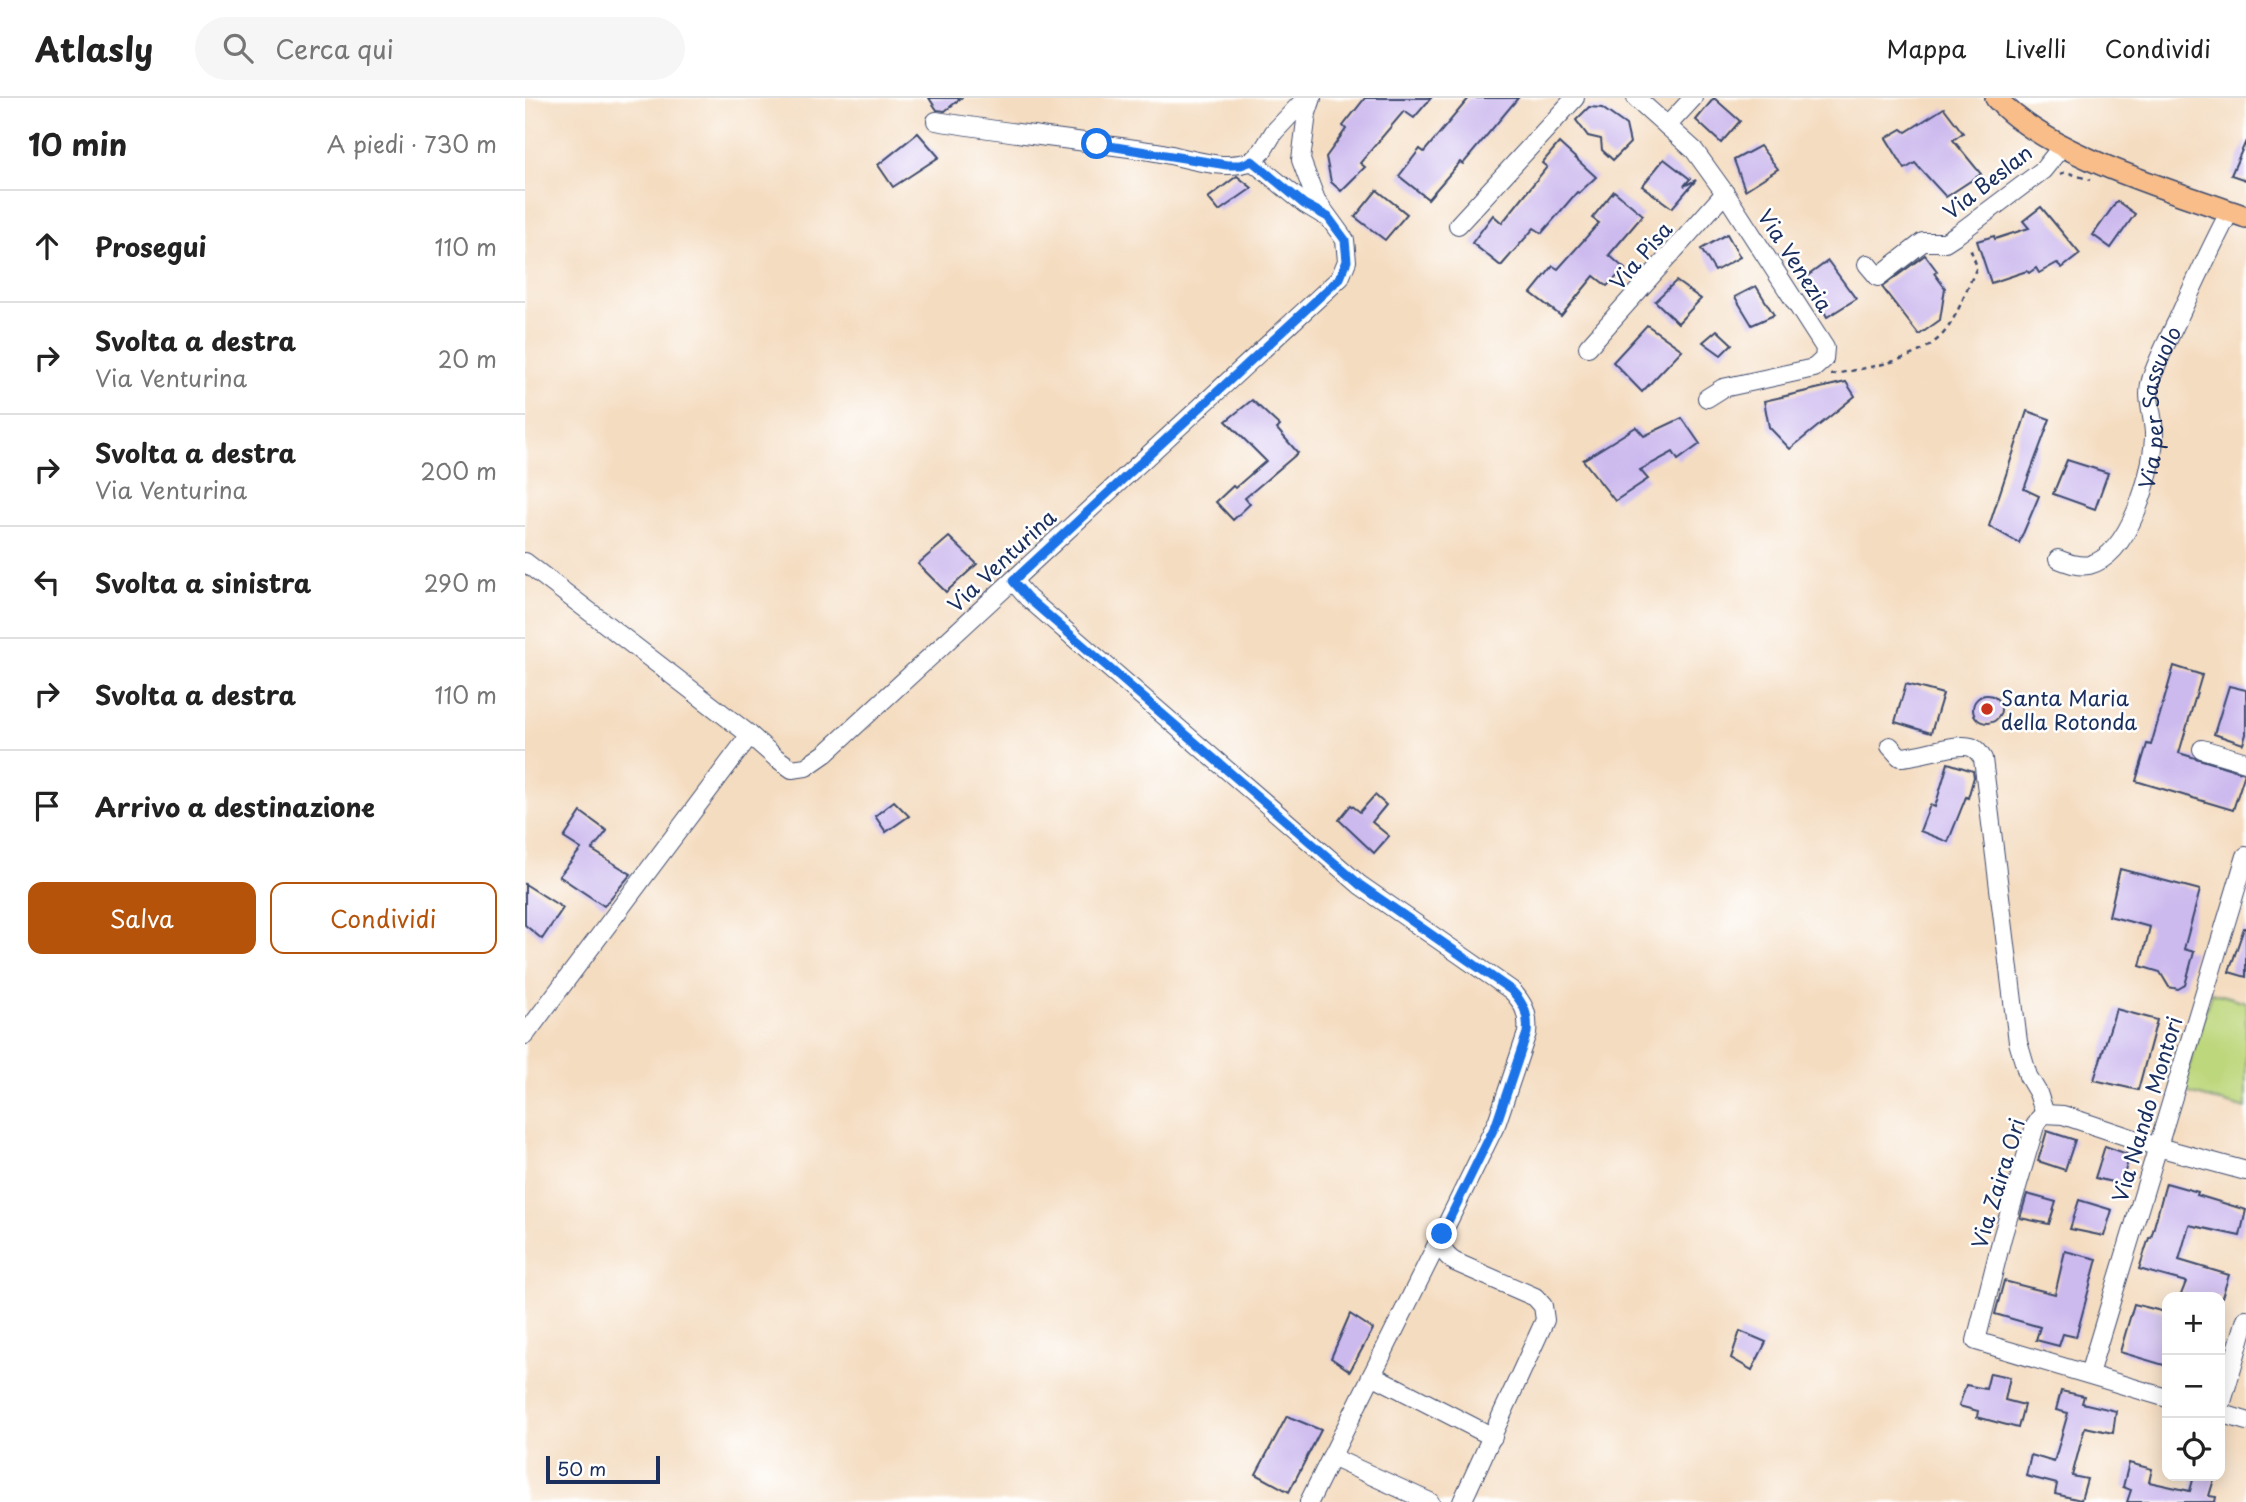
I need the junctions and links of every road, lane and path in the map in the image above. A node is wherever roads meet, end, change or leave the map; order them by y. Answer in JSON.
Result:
{"nodes":[{"id":1,"x":1306,"y":98,"type":"edge"},
{"id":2,"x":1312,"y":98,"type":"edge"},
{"id":3,"x":1575,"y":98,"type":"edge"},
{"id":4,"x":1636,"y":98,"type":"edge"},
{"id":5,"x":1693,"y":98,"type":"edge"},
{"id":6,"x":1996,"y":98,"type":"edge"},
{"id":7,"x":936,"y":121,"type":"dead end"},
{"id":8,"x":1667,"y":126,"type":"junction"},
{"id":9,"x":2063,"y":145,"type":"junction"},
{"id":10,"x":1252,"y":161,"type":"junction"},
{"id":11,"x":1725,"y":192,"type":"junction"},
{"id":12,"x":2238,"y":214,"type":"edge"},
{"id":13,"x":1328,"y":217,"type":"junction"},
{"id":14,"x":1458,"y":225,"type":"dead end"},
{"id":15,"x":1971,"y":236,"type":"dead end"},
{"id":16,"x":1867,"y":264,"type":"dead end"},
{"id":17,"x":1588,"y":347,"type":"dead end"},
{"id":18,"x":1828,"y":375,"type":"dead end"},
{"id":19,"x":1707,"y":398,"type":"dead end"},
{"id":20,"x":2058,"y":559,"type":"dead end"},
{"id":21,"x":525,"y":562,"type":"edge"},
{"id":22,"x":1013,"y":581,"type":"junction"},
{"id":23,"x":750,"y":735,"type":"junction"},
{"id":24,"x":1889,"y":746,"type":"dead end"},
{"id":25,"x":2201,"y":749,"type":"dead end"},
{"id":26,"x":2246,"y":762,"type":"edge"},
{"id":27,"x":2246,"y":856,"type":"edge"},
{"id":28,"x":525,"y":1035,"type":"edge"},
{"id":29,"x":2045,"y":1114,"type":"junction"},
{"id":30,"x":2158,"y":1147,"type":"junction"},
{"id":31,"x":2246,"y":1171,"type":"edge"},
{"id":32,"x":1442,"y":1234,"type":"junction"},
{"id":33,"x":2246,"y":1319,"type":"edge"},
{"id":34,"x":2089,"y":1374,"type":"junction"},
{"id":35,"x":1372,"y":1375,"type":"junction"},
{"id":36,"x":2225,"y":1393,"type":"edge"},
{"id":37,"x":2162,"y":1396,"type":"edge"},
{"id":38,"x":2225,"y":1413,"type":"edge"},
{"id":39,"x":2246,"y":1421,"type":"edge"},
{"id":40,"x":1493,"y":1437,"type":"junction"},
{"id":41,"x":1331,"y":1457,"type":"junction"},
{"id":42,"x":1309,"y":1502,"type":"edge"},
{"id":43,"x":1430,"y":1502,"type":"edge"},
{"id":44,"x":1462,"y":1502,"type":"edge"}],
"edges":[{"from":1,"to":10,"type":"street"},
{"from":2,"to":13,"type":"street","name":"Via Venturina"},
{"from":3,"to":14,"type":"street"},
{"from":4,"to":8,"type":"street","name":"Via Venezia"},
{"from":5,"to":8,"type":"street"},
{"from":6,"to":9,"type":"main road","name":"Via per Sassuolo"},
{"from":7,"to":10,"type":"street"},
{"from":8,"to":11,"type":"street","name":"Via Venezia"},
{"from":9,"to":12,"type":"main road","name":"Via per Sassuolo"},
{"from":9,"to":16,"type":"street","name":"Via Beslan"},
{"from":10,"to":13,"type":"street"},
{"from":11,"to":17,"type":"street","name":"Via Pisa"},
{"from":11,"to":19,"type":"street","name":"Via Venezia"},
{"from":12,"to":20,"type":"street","name":"Via per Sassuolo"},
{"from":13,"to":22,"type":"street","name":"Via Venturina"},
{"from":15,"to":18,"type":"path"},
{"from":21,"to":23,"type":"street","name":"Via Venturina"},
{"from":22,"to":23,"type":"street","name":"Via Venturina"},
{"from":22,"to":32,"type":"street"},
{"from":23,"to":28,"type":"street"},
{"from":24,"to":29,"type":"street"},
{"from":25,"to":26,"type":"street"},
{"from":27,"to":30,"type":"street","name":"Via Nando Montori"},
{"from":29,"to":30,"type":"street","name":"Via Zaira Ori"},
{"from":29,"to":34,"type":"street","name":"Via Zaira Ori"},
{"from":30,"to":31,"type":"street","name":"Via Zaira Ori"},
{"from":30,"to":34,"type":"street","name":"Via Nando Montori"},
{"from":32,"to":35,"type":"street"},
{"from":32,"to":40,"type":"street"},
{"from":33,"to":36,"type":"street"},
{"from":34,"to":37,"type":"street"},
{"from":35,"to":40,"type":"street"},
{"from":35,"to":41,"type":"street"},
{"from":38,"to":39,"type":"street"},
{"from":40,"to":44,"type":"street"},
{"from":41,"to":42,"type":"street"},
{"from":41,"to":43,"type":"street"}]}
